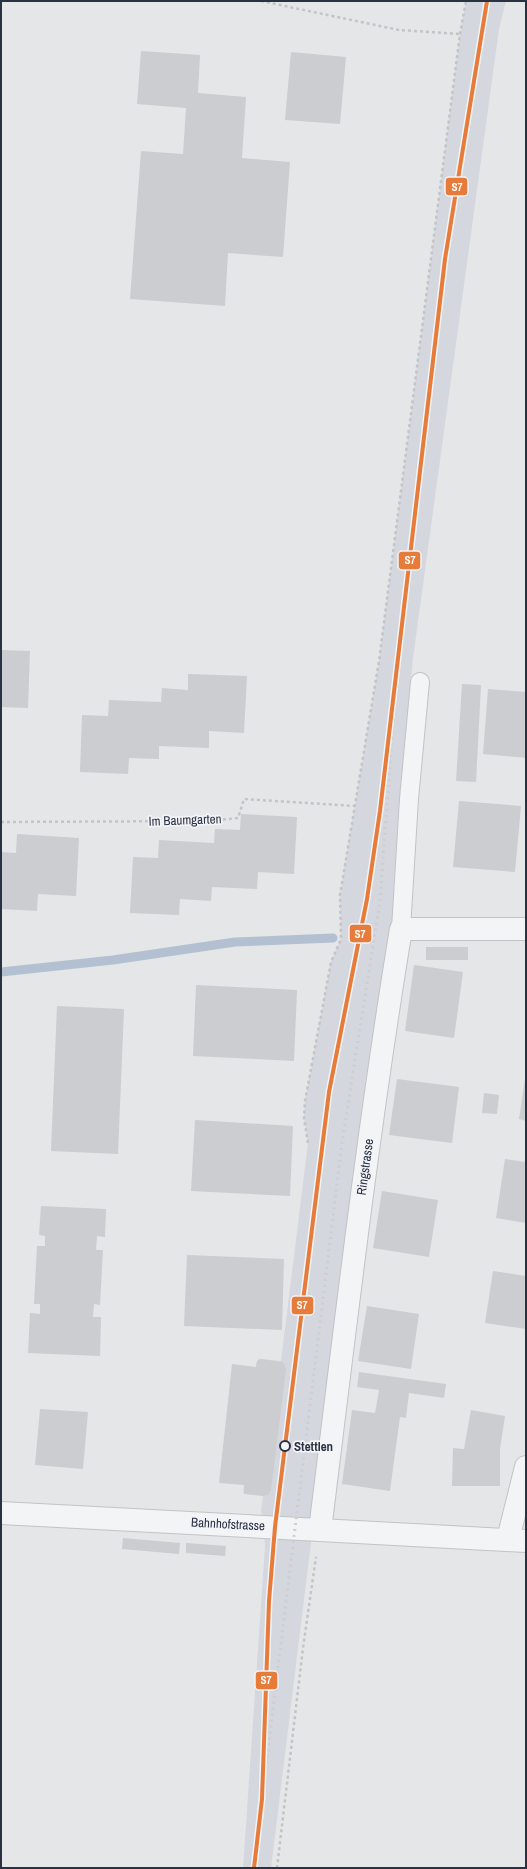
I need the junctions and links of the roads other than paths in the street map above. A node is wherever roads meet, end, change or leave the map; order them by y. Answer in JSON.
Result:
{"nodes":[{"id":1,"x":420,"y":682,"type":"dead end"},
{"id":2,"x":401,"y":929,"type":"junction"},
{"id":3,"x":526,"y":930,"type":"edge"},
{"id":4,"x":526,"y":1467,"type":"edge"},
{"id":5,"x":1,"y":1513,"type":"edge"},
{"id":6,"x":320,"y":1530,"type":"junction"},
{"id":7,"x":517,"y":1540,"type":"edge"}],
"edges":[{"from":1,"to":2,"type":"lane"},
{"from":2,"to":3,"type":"street"},
{"from":2,"to":6,"type":"street","name":"Ringstrasse"},
{"from":4,"to":7,"type":"street"},
{"from":5,"to":6,"type":"street","name":"Bahnhofstrasse"},
{"from":6,"to":7,"type":"street","name":"Bahnhofstrasse"}]}
